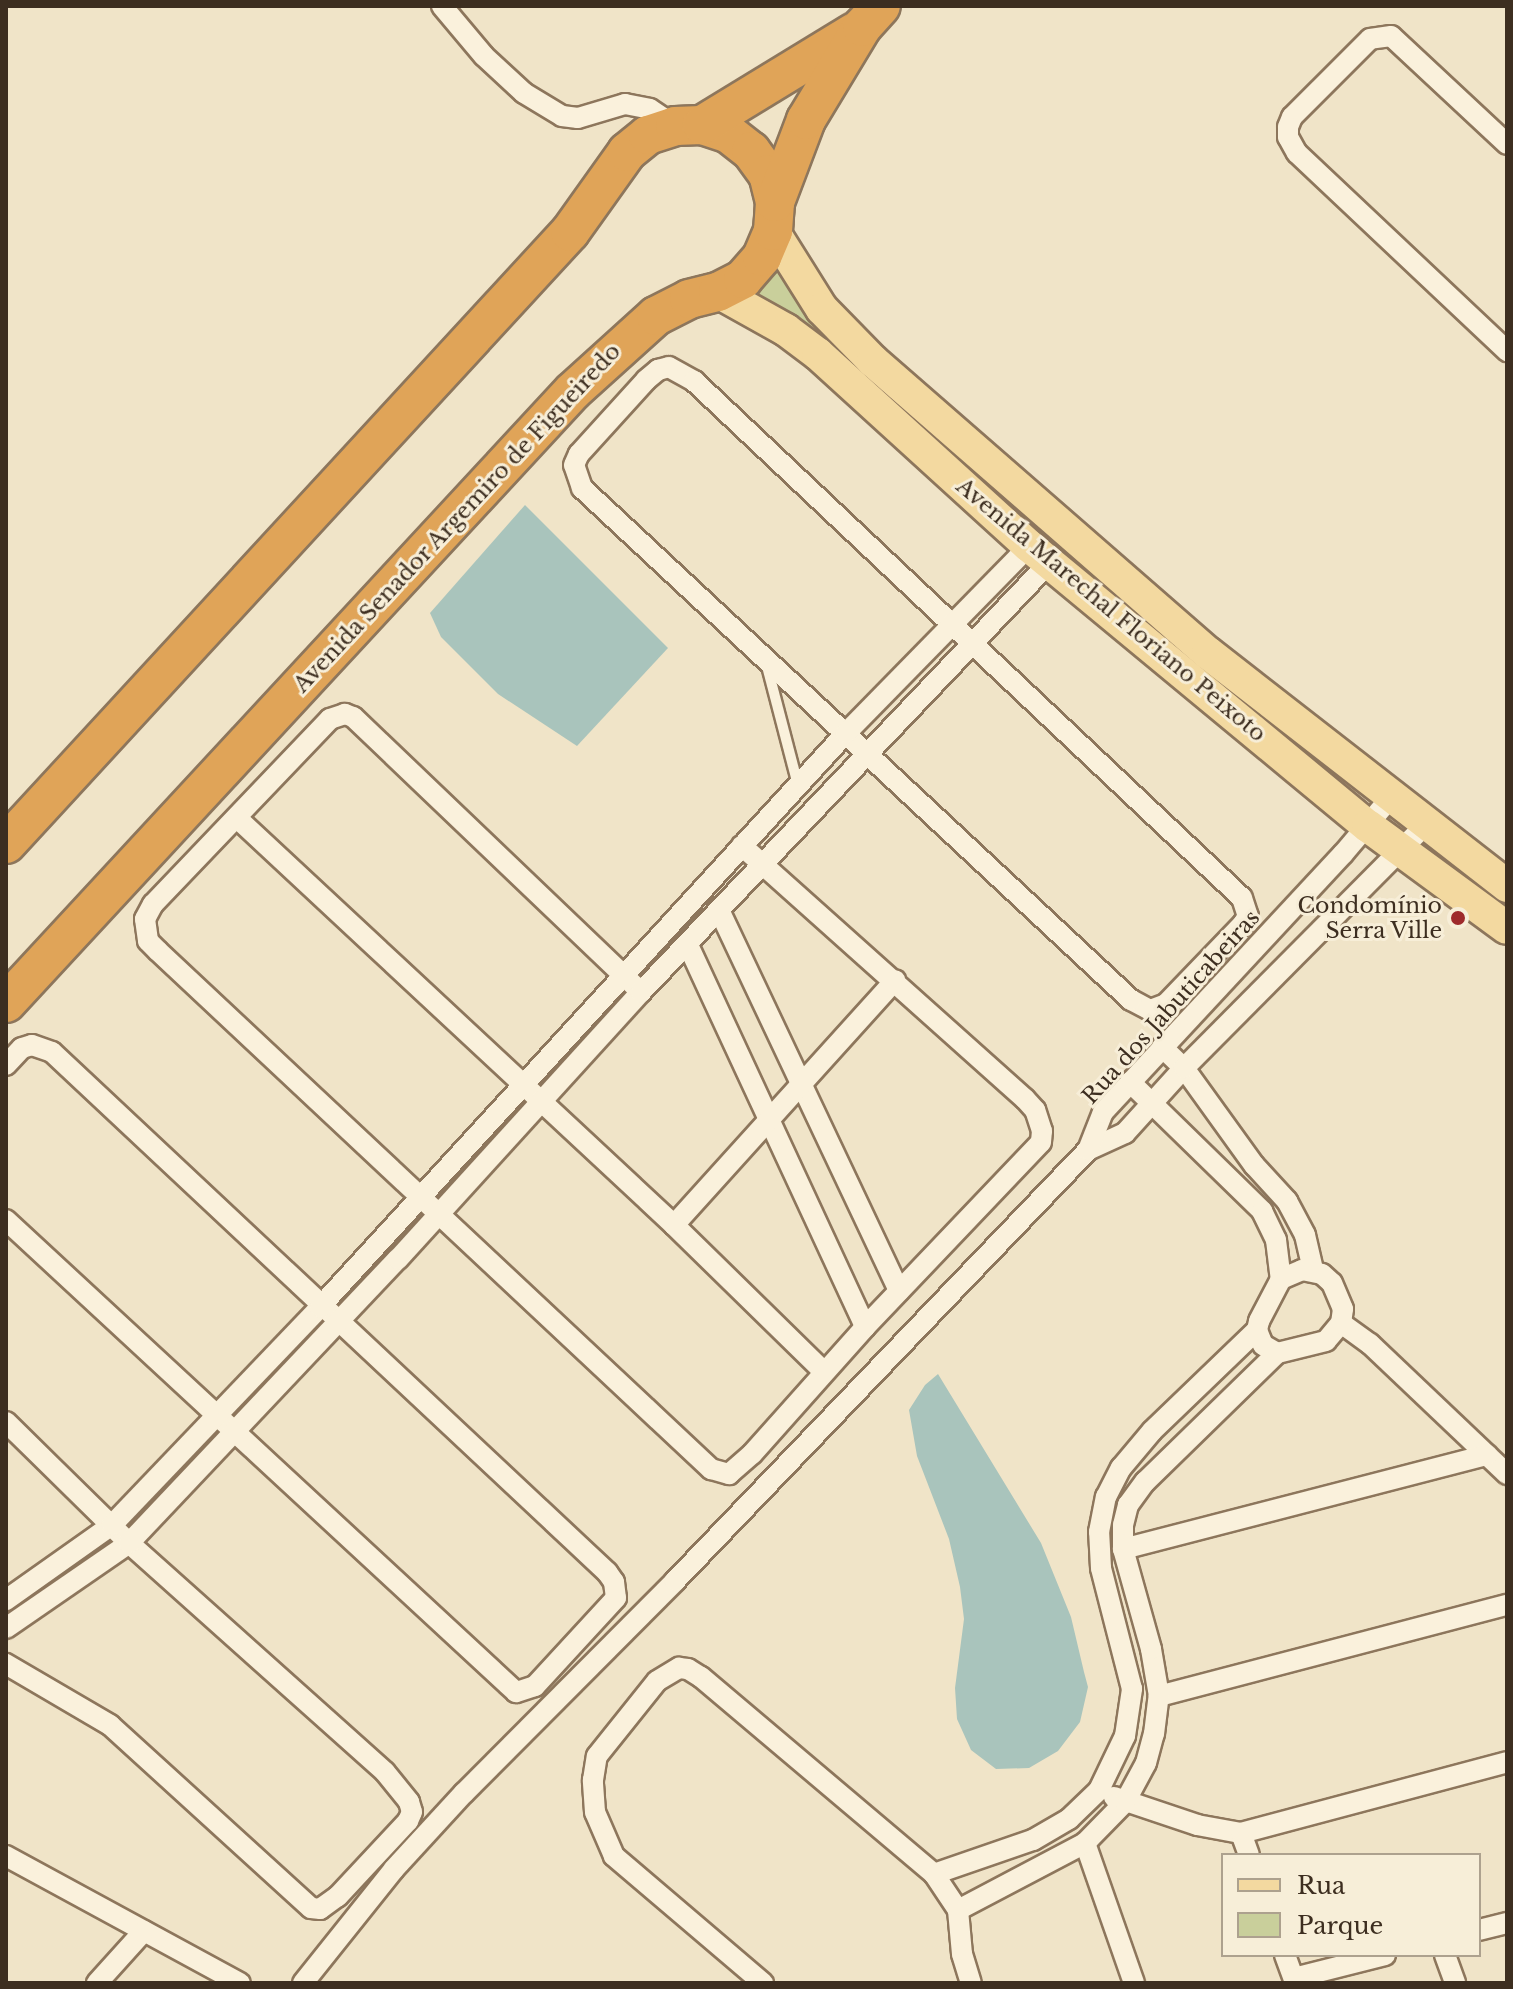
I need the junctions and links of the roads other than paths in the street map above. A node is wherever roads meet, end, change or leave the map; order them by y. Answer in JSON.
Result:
{"nodes":[{"id":1,"x":442,"y":6,"type":"edge"},
{"id":2,"x":871,"y":16,"type":"edge"},
{"id":3,"x":688,"y":126,"type":"junction"},
{"id":4,"x":1507,"y":144,"type":"edge"},
{"id":5,"x":774,"y":216,"type":"junction"},
{"id":6,"x":718,"y":292,"type":"junction"},
{"id":7,"x":1507,"y":351,"type":"edge"},
{"id":8,"x":1002,"y":473,"type":"junction"},
{"id":9,"x":976,"y":499,"type":"junction"},
{"id":10,"x":1039,"y":555,"type":"junction"},
{"id":11,"x":953,"y":625,"type":"junction"},
{"id":12,"x":972,"y":641,"type":"junction"},
{"id":13,"x":766,"y":660,"type":"junction"},
{"id":14,"x":1296,"y":722,"type":"junction"},
{"id":15,"x":846,"y":733,"type":"junction"},
{"id":16,"x":1281,"y":752,"type":"junction"},
{"id":17,"x":867,"y":753,"type":"junction"},
{"id":18,"x":798,"y":785,"type":"junction"},
{"id":19,"x":1392,"y":796,"type":"junction"},
{"id":20,"x":237,"y":818,"type":"junction"},
{"id":21,"x":1427,"y":823,"type":"junction"},
{"id":22,"x":1368,"y":826,"type":"junction"},
{"id":23,"x":6,"y":844,"type":"edge"},
{"id":24,"x":742,"y":846,"type":"junction"},
{"id":25,"x":1404,"y":850,"type":"junction"},
{"id":26,"x":764,"y":862,"type":"junction"},
{"id":27,"x":1507,"y":886,"type":"edge"},
{"id":28,"x":720,"y":912,"type":"junction"},
{"id":29,"x":1507,"y":928,"type":"edge"},
{"id":30,"x":688,"y":945,"type":"junction"},
{"id":31,"x":623,"y":976,"type":"junction"},
{"id":32,"x":895,"y":980,"type":"junction"},
{"id":33,"x":641,"y":992,"type":"junction"},
{"id":34,"x":6,"y":1003,"type":"edge"},
{"id":35,"x":1162,"y":1047,"type":"junction"},
{"id":36,"x":6,"y":1065,"type":"edge"},
{"id":37,"x":1184,"y":1068,"type":"junction"},
{"id":38,"x":1130,"y":1082,"type":"junction"},
{"id":39,"x":800,"y":1083,"type":"junction"},
{"id":40,"x":521,"y":1084,"type":"junction"},
{"id":41,"x":540,"y":1103,"type":"junction"},
{"id":42,"x":1153,"y":1105,"type":"junction"},
{"id":43,"x":768,"y":1118,"type":"junction"},
{"id":44,"x":1088,"y":1150,"type":"junction"},
{"id":45,"x":422,"y":1196,"type":"junction"},
{"id":46,"x":440,"y":1213,"type":"junction"},
{"id":47,"x":6,"y":1220,"type":"edge"},
{"id":48,"x":674,"y":1225,"type":"junction"},
{"id":49,"x":1313,"y":1271,"type":"junction"},
{"id":50,"x":1281,"y":1279,"type":"junction"},
{"id":51,"x":899,"y":1291,"type":"junction"},
{"id":52,"x":320,"y":1307,"type":"junction"},
{"id":53,"x":338,"y":1322,"type":"junction"},
{"id":54,"x":1341,"y":1323,"type":"junction"},
{"id":55,"x":865,"y":1327,"type":"junction"},
{"id":56,"x":1257,"y":1330,"type":"junction"},
{"id":57,"x":1277,"y":1353,"type":"junction"},
{"id":58,"x":824,"y":1372,"type":"junction"},
{"id":59,"x":216,"y":1414,"type":"junction"},
{"id":60,"x":6,"y":1422,"type":"edge"},
{"id":61,"x":234,"y":1430,"type":"junction"},
{"id":62,"x":1487,"y":1455,"type":"junction"},
{"id":63,"x":1507,"y":1474,"type":"edge"},
{"id":64,"x":112,"y":1525,"type":"junction"},
{"id":65,"x":129,"y":1543,"type":"junction"},
{"id":66,"x":1123,"y":1549,"type":"junction"},
{"id":67,"x":6,"y":1600,"type":"edge"},
{"id":68,"x":1507,"y":1605,"type":"edge"},
{"id":69,"x":6,"y":1628,"type":"edge"},
{"id":70,"x":6,"y":1664,"type":"edge"},
{"id":71,"x":1159,"y":1696,"type":"junction"},
{"id":72,"x":1507,"y":1762,"type":"edge"},
{"id":73,"x":1099,"y":1790,"type":"junction"},
{"id":74,"x":1125,"y":1802,"type":"junction"},
{"id":75,"x":1241,"y":1833,"type":"junction"},
{"id":76,"x":1085,"y":1843,"type":"junction"},
{"id":77,"x":1248,"y":1853,"type":"edge"},
{"id":78,"x":6,"y":1856,"type":"edge"},
{"id":79,"x":934,"y":1874,"type":"junction"},
{"id":80,"x":958,"y":1910,"type":"junction"},
{"id":81,"x":1507,"y":1923,"type":"edge"},
{"id":82,"x":1481,"y":1930,"type":"edge"},
{"id":83,"x":144,"y":1931,"type":"junction"},
{"id":84,"x":1286,"y":1957,"type":"edge"},
{"id":85,"x":1378,"y":1957,"type":"edge"},
{"id":86,"x":1446,"y":1957,"type":"edge"},
{"id":87,"x":1294,"y":1981,"type":"edge"},
{"id":88,"x":97,"y":1983,"type":"edge"},
{"id":89,"x":240,"y":1983,"type":"edge"},
{"id":90,"x":303,"y":1983,"type":"edge"},
{"id":91,"x":763,"y":1983,"type":"edge"},
{"id":92,"x":971,"y":1983,"type":"edge"},
{"id":93,"x":1134,"y":1983,"type":"edge"},
{"id":94,"x":1455,"y":1983,"type":"edge"}],
"edges":[{"from":1,"to":3,"type":"street"},
{"from":2,"to":3,"type":"highway","name":"Avenida Senador Argemiro de Figueiredo"},
{"from":2,"to":5,"type":"highway","name":"Avenida Senador Argemiro de Figueiredo"},
{"from":3,"to":5,"type":"highway"},
{"from":3,"to":23,"type":"highway","name":"Avenida Senador Argemiro de Figueiredo"},
{"from":4,"to":7,"type":"street"},
{"from":5,"to":6,"type":"highway","name":"Avenida Senador Argemiro de Figueiredo"},
{"from":5,"to":8,"type":"main road","name":"Avenida Marechal Floriano Peixoto"},
{"from":6,"to":9,"type":"main road","name":"Avenida Marechal Floriano Peixoto"},
{"from":6,"to":34,"type":"highway","name":"Avenida Senador Argemiro de Figueiredo"},
{"from":8,"to":9,"type":"main road"},
{"from":8,"to":14,"type":"main road","name":"Avenida Marechal Floriano Peixoto"},
{"from":9,"to":10,"type":"main road","name":"Avenida Marechal Floriano Peixoto"},
{"from":10,"to":11,"type":"street"},
{"from":10,"to":12,"type":"street"},
{"from":10,"to":16,"type":"main road","name":"Avenida Marechal Floriano Peixoto"},
{"from":11,"to":12,"type":"street"},
{"from":11,"to":13,"type":"street"},
{"from":11,"to":15,"type":"street"},
{"from":12,"to":17,"type":"street"},
{"from":12,"to":17,"type":"street"},
{"from":13,"to":15,"type":"street"},
{"from":13,"to":18,"type":"lane"},
{"from":14,"to":16,"type":"main road"},
{"from":14,"to":19,"type":"main road","name":"Avenida Marechal Floriano Peixoto"},
{"from":15,"to":17,"type":"street"},
{"from":15,"to":18,"type":"street"},
{"from":16,"to":22,"type":"main road","name":"Avenida Marechal Floriano Peixoto"},
{"from":17,"to":26,"type":"street"},
{"from":18,"to":24,"type":"street"},
{"from":19,"to":21,"type":"main road","name":"Avenida Marechal Floriano Peixoto"},
{"from":19,"to":22,"type":"street","name":"Rua dos Jabuticabeiras"},
{"from":20,"to":31,"type":"street"},
{"from":20,"to":40,"type":"street"},
{"from":20,"to":45,"type":"street"},
{"from":21,"to":25,"type":"street"},
{"from":21,"to":27,"type":"main road","name":"Avenida Marechal Floriano Peixoto"},
{"from":22,"to":25,"type":"main road","name":"Avenida Marechal Floriano Peixoto"},
{"from":22,"to":35,"type":"street","name":"Rua dos Jabuticabeiras"},
{"from":24,"to":26,"type":"street"},
{"from":24,"to":31,"type":"street"},
{"from":25,"to":29,"type":"main road","name":"Avenida Marechal Floriano Peixoto"},
{"from":25,"to":37,"type":"street"},
{"from":26,"to":28,"type":"street"},
{"from":26,"to":32,"type":"street"},
{"from":28,"to":30,"type":"street"},
{"from":28,"to":39,"type":"street"},
{"from":30,"to":33,"type":"street"},
{"from":30,"to":43,"type":"street"},
{"from":31,"to":33,"type":"street"},
{"from":31,"to":40,"type":"street"},
{"from":32,"to":39,"type":"street"},
{"from":32,"to":51,"type":"street"},
{"from":33,"to":41,"type":"street"},
{"from":35,"to":37,"type":"street"},
{"from":35,"to":38,"type":"street","name":"Rua dos Jabuticabeiras"},
{"from":36,"to":52,"type":"street"},
{"from":37,"to":42,"type":"street"},
{"from":37,"to":49,"type":"street"},
{"from":38,"to":42,"type":"street"},
{"from":38,"to":44,"type":"street","name":"Rua dos Jabuticabeiras"},
{"from":39,"to":43,"type":"street"},
{"from":39,"to":51,"type":"street"},
{"from":40,"to":41,"type":"street"},
{"from":40,"to":45,"type":"street"},
{"from":41,"to":46,"type":"street"},
{"from":41,"to":48,"type":"street"},
{"from":42,"to":44,"type":"street"},
{"from":42,"to":50,"type":"street"},
{"from":43,"to":48,"type":"street"},
{"from":43,"to":55,"type":"street"},
{"from":44,"to":90,"type":"street"},
{"from":45,"to":46,"type":"street"},
{"from":45,"to":52,"type":"street"},
{"from":46,"to":53,"type":"street"},
{"from":46,"to":58,"type":"street"},
{"from":47,"to":59,"type":"street"},
{"from":48,"to":58,"type":"street"},
{"from":49,"to":50,"type":"street"},
{"from":49,"to":54,"type":"street"},
{"from":50,"to":56,"type":"street"},
{"from":51,"to":55,"type":"street"},
{"from":52,"to":53,"type":"street"},
{"from":52,"to":59,"type":"street"},
{"from":53,"to":61,"type":"street"},
{"from":53,"to":61,"type":"street"},
{"from":54,"to":57,"type":"street"},
{"from":54,"to":62,"type":"street"},
{"from":55,"to":58,"type":"street"},
{"from":56,"to":57,"type":"street"},
{"from":56,"to":73,"type":"street"},
{"from":57,"to":66,"type":"street"},
{"from":59,"to":61,"type":"street"},
{"from":59,"to":64,"type":"street"},
{"from":60,"to":64,"type":"street"},
{"from":61,"to":65,"type":"street"},
{"from":62,"to":63,"type":"street"},
{"from":62,"to":66,"type":"street"},
{"from":64,"to":65,"type":"street"},
{"from":64,"to":67,"type":"street"},
{"from":65,"to":69,"type":"street"},
{"from":65,"to":70,"type":"street"},
{"from":66,"to":71,"type":"street"},
{"from":68,"to":71,"type":"street"},
{"from":71,"to":74,"type":"street"},
{"from":72,"to":75,"type":"street"},
{"from":73,"to":74,"type":"street"},
{"from":73,"to":79,"type":"street"},
{"from":74,"to":75,"type":"street"},
{"from":74,"to":76,"type":"street"},
{"from":75,"to":77,"type":"street"},
{"from":76,"to":80,"type":"street"},
{"from":76,"to":93,"type":"street"},
{"from":78,"to":83,"type":"street"},
{"from":79,"to":80,"type":"street"},
{"from":79,"to":91,"type":"street"},
{"from":80,"to":92,"type":"street"},
{"from":81,"to":82,"type":"street"},
{"from":83,"to":88,"type":"street"},
{"from":83,"to":89,"type":"street"},
{"from":84,"to":87,"type":"street"},
{"from":85,"to":87,"type":"street"},
{"from":86,"to":94,"type":"street"}]}
